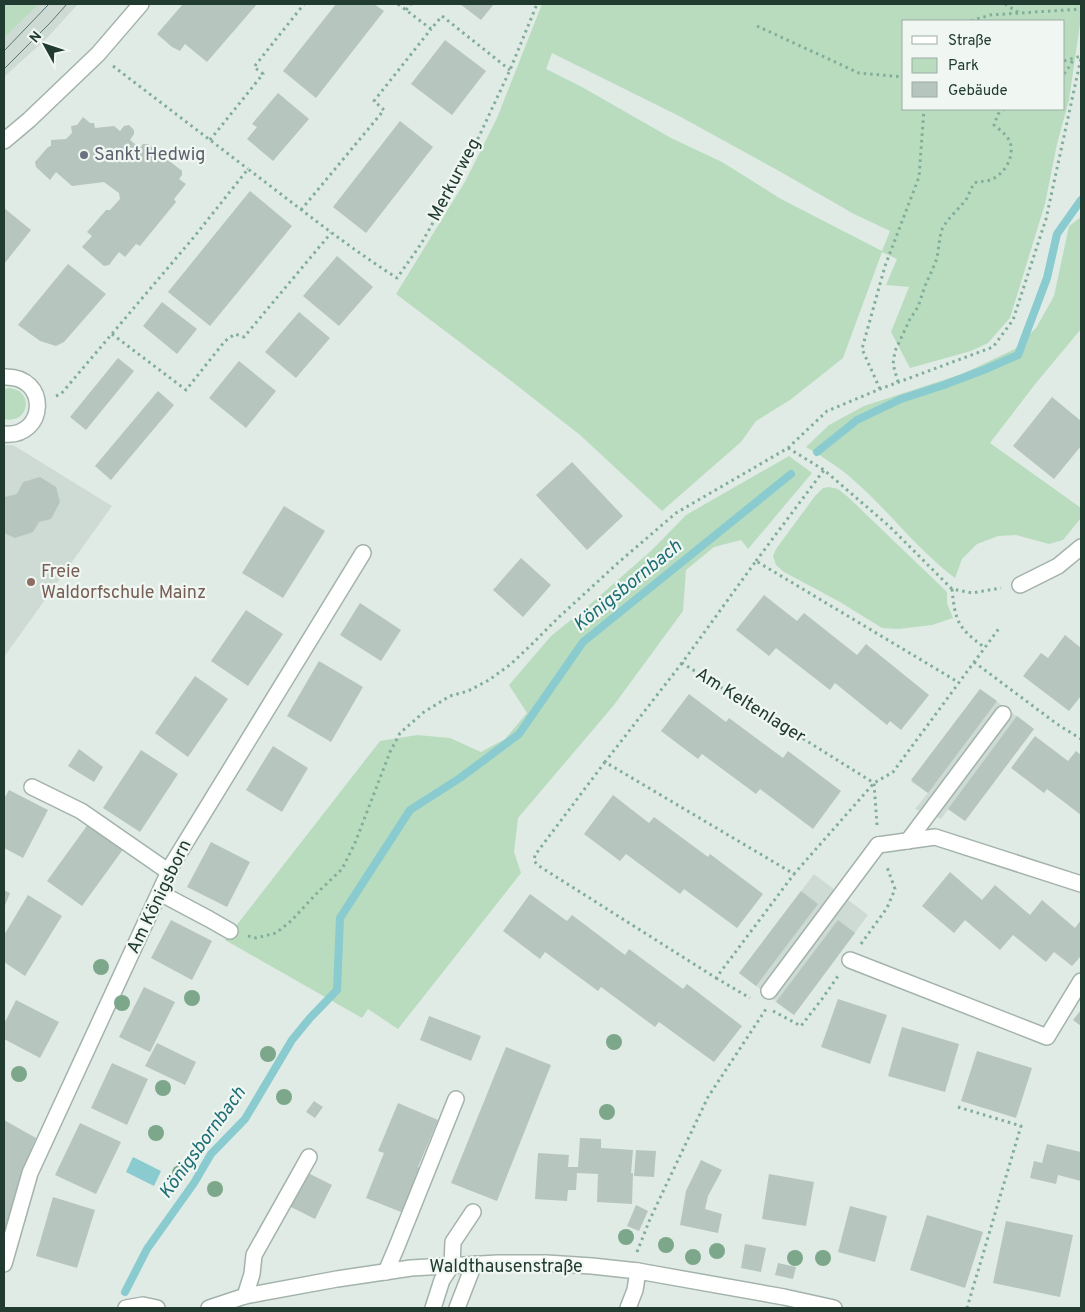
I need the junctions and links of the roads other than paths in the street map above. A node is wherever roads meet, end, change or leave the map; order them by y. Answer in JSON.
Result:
{"nodes":[{"id":1,"x":141,"y":4,"type":"edge"},
{"id":2,"x":4,"y":141,"type":"edge"},
{"id":3,"x":4,"y":377,"type":"edge"},
{"id":4,"x":4,"y":434,"type":"edge"},
{"id":5,"x":1081,"y":547,"type":"edge"},
{"id":6,"x":363,"y":552,"type":"dead end"},
{"id":7,"x":1020,"y":586,"type":"road end"},
{"id":8,"x":1004,"y":714,"type":"dead end"},
{"id":9,"x":32,"y":787,"type":"dead end"},
{"id":10,"x":908,"y":841,"type":"junction"},
{"id":11,"x":169,"y":872,"type":"junction"},
{"id":12,"x":1081,"y":884,"type":"edge"},
{"id":13,"x":160,"y":893,"type":"junction"},
{"id":14,"x":230,"y":931,"type":"road end"},
{"id":15,"x":850,"y":960,"type":"dead end"},
{"id":16,"x":1081,"y":981,"type":"edge"},
{"id":17,"x":769,"y":991,"type":"road end"},
{"id":18,"x":456,"y":1099,"type":"dead end"},
{"id":19,"x":309,"y":1157,"type":"dead end"},
{"id":20,"x":473,"y":1212,"type":"dead end"},
{"id":21,"x":4,"y":1264,"type":"edge"},
{"id":22,"x":474,"y":1264,"type":"junction"},
{"id":23,"x":452,"y":1265,"type":"junction"},
{"id":24,"x":638,"y":1271,"type":"junction"},
{"id":25,"x":386,"y":1272,"type":"junction"},
{"id":26,"x":245,"y":1296,"type":"junction"},
{"id":27,"x":126,"y":1308,"type":"edge"},
{"id":28,"x":157,"y":1308,"type":"edge"},
{"id":29,"x":209,"y":1308,"type":"edge"},
{"id":30,"x":433,"y":1308,"type":"edge"},
{"id":31,"x":457,"y":1308,"type":"edge"},
{"id":32,"x":628,"y":1308,"type":"edge"},
{"id":33,"x":834,"y":1308,"type":"edge"}],
"edges":[{"from":1,"to":2,"type":"street"},
{"from":3,"to":4,"type":"street"},
{"from":5,"to":7,"type":"street"},
{"from":6,"to":11,"type":"street","name":"Am Königsborn"},
{"from":8,"to":10,"type":"street"},
{"from":9,"to":11,"type":"street"},
{"from":10,"to":12,"type":"street"},
{"from":10,"to":17,"type":"street"},
{"from":11,"to":13,"type":"street","name":"Am Königsborn"},
{"from":13,"to":14,"type":"street"},
{"from":13,"to":21,"type":"street","name":"Am Königsborn"},
{"from":15,"to":16,"type":"street"},
{"from":18,"to":25,"type":"street"},
{"from":19,"to":26,"type":"street"},
{"from":20,"to":23,"type":"street"},
{"from":22,"to":23,"type":"street","name":"Waldthausenstraße"},
{"from":22,"to":24,"type":"street","name":"Waldthausenstraße"},
{"from":22,"to":31,"type":"street"},
{"from":23,"to":25,"type":"street","name":"Waldthausenstraße"},
{"from":23,"to":30,"type":"street"},
{"from":24,"to":32,"type":"street"},
{"from":24,"to":33,"type":"street","name":"Waldthausenstraße"},
{"from":25,"to":26,"type":"street","name":"Waldthausenstraße"},
{"from":26,"to":29,"type":"street","name":"Waldthausenstraße"},
{"from":27,"to":28,"type":"street"}]}
